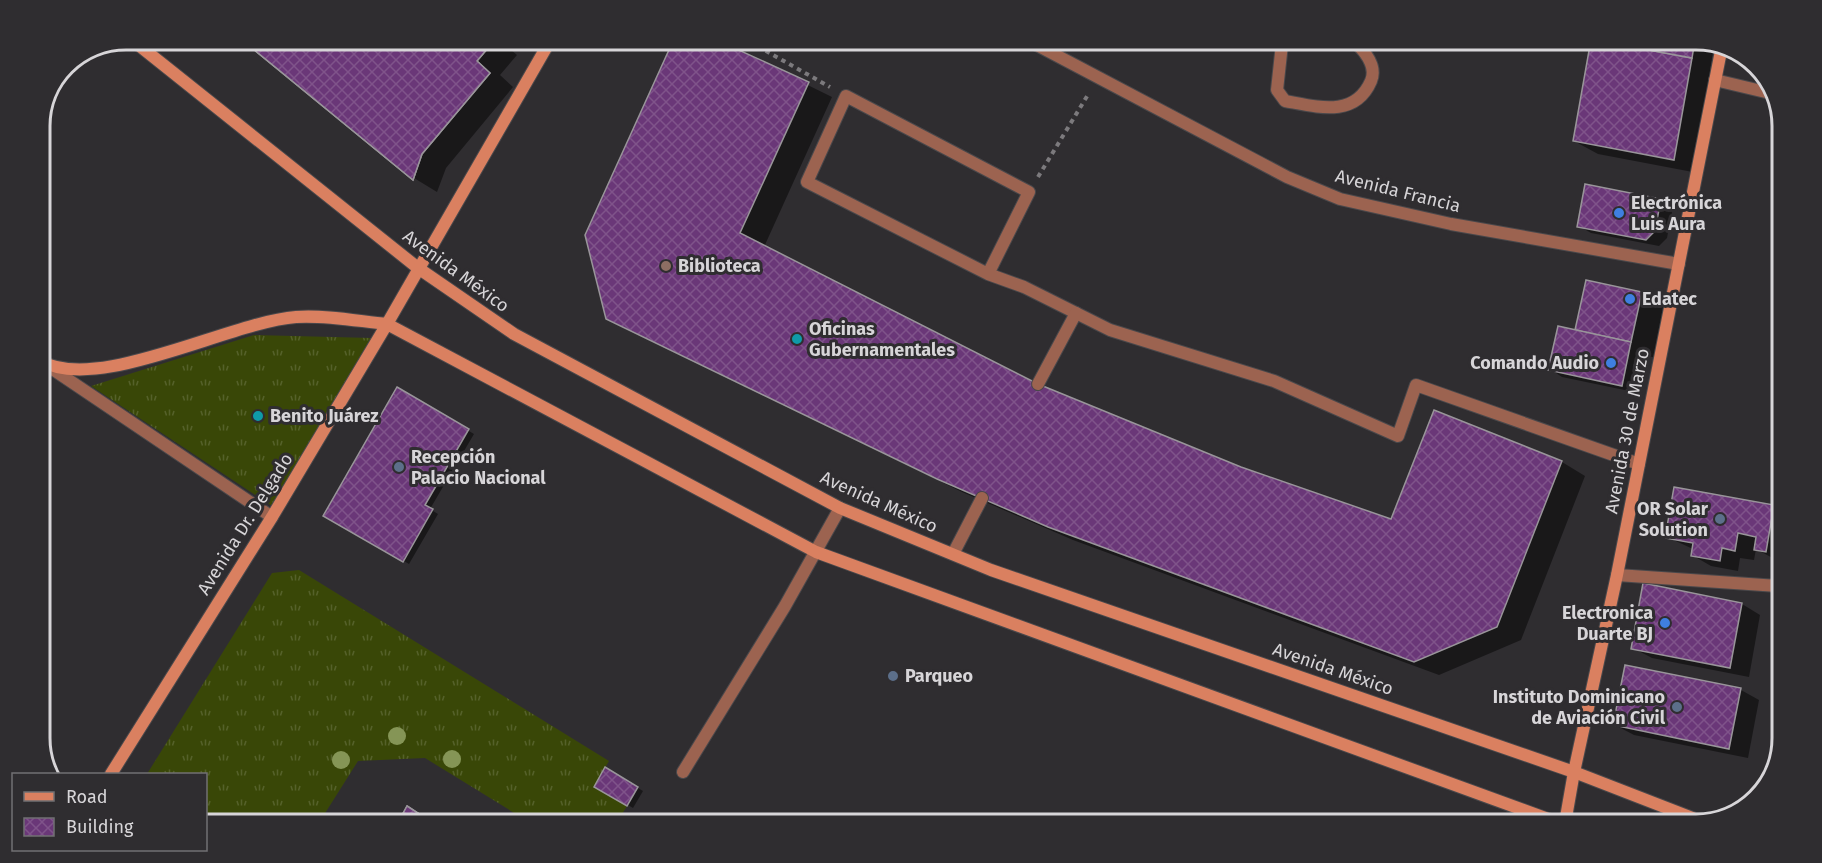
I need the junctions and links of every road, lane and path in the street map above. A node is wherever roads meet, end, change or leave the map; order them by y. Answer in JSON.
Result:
{"nodes":[{"id":1,"x":145,"y":50,"type":"edge"},
{"id":2,"x":545,"y":50,"type":"edge"},
{"id":3,"x":764,"y":50,"type":"edge"},
{"id":4,"x":1047,"y":50,"type":"edge"},
{"id":5,"x":1281,"y":50,"type":"edge"},
{"id":6,"x":1363,"y":50,"type":"edge"},
{"id":7,"x":1720,"y":54,"type":"edge"},
{"id":8,"x":1099,"y":77,"type":"junction"},
{"id":9,"x":1715,"y":80,"type":"junction"},
{"id":10,"x":1765,"y":92,"type":"edge"},
{"id":11,"x":846,"y":96,"type":"junction"},
{"id":12,"x":1029,"y":192,"type":"junction"},
{"id":13,"x":1679,"y":264,"type":"junction"},
{"id":14,"x":418,"y":268,"type":"junction"},
{"id":15,"x":988,"y":274,"type":"junction"},
{"id":16,"x":1076,"y":313,"type":"junction"},
{"id":17,"x":387,"y":324,"type":"junction"},
{"id":18,"x":50,"y":364,"type":"edge"},
{"id":19,"x":50,"y":367,"type":"edge"},
{"id":20,"x":1038,"y":384,"type":"dead end"},
{"id":21,"x":1639,"y":464,"type":"junction"},
{"id":22,"x":982,"y":498,"type":"dead end"},
{"id":23,"x":840,"y":508,"type":"junction"},
{"id":24,"x":272,"y":518,"type":"junction"},
{"id":25,"x":816,"y":552,"type":"junction"},
{"id":26,"x":953,"y":554,"type":"junction"},
{"id":27,"x":1617,"y":575,"type":"junction"},
{"id":28,"x":1772,"y":586,"type":"edge"},
{"id":29,"x":683,"y":772,"type":"dead end"},
{"id":30,"x":1574,"y":772,"type":"junction"},
{"id":31,"x":112,"y":773,"type":"edge"},
{"id":32,"x":1534,"y":814,"type":"edge"},
{"id":33,"x":1567,"y":814,"type":"edge"},
{"id":34,"x":1682,"y":814,"type":"edge"}],
"edges":[{"from":1,"to":14,"type":"main road","name":"Avenida México"},
{"from":2,"to":14,"type":"main road","name":"Avenida Dr. Delgado"},
{"from":3,"to":11,"type":"path"},
{"from":4,"to":8,"type":"street","name":"Avenida Francia"},
{"from":5,"to":6,"type":"street"},
{"from":7,"to":9,"type":"main road","name":"Avenida 30 de Marzo"},
{"from":8,"to":12,"type":"path"},
{"from":8,"to":13,"type":"street","name":"Avenida Francia"},
{"from":9,"to":10,"type":"street"},
{"from":9,"to":13,"type":"main road","name":"Avenida 30 de Marzo"},
{"from":11,"to":12,"type":"street"},
{"from":11,"to":15,"type":"street"},
{"from":12,"to":15,"type":"street"},
{"from":13,"to":21,"type":"main road","name":"Avenida 30 de Marzo"},
{"from":14,"to":17,"type":"main road","name":"Avenida Dr. Delgado"},
{"from":14,"to":23,"type":"main road","name":"Avenida México"},
{"from":15,"to":16,"type":"street"},
{"from":16,"to":20,"type":"street"},
{"from":16,"to":21,"type":"street"},
{"from":17,"to":18,"type":"main road"},
{"from":17,"to":24,"type":"main road","name":"Avenida Dr. Delgado"},
{"from":17,"to":25,"type":"main road"},
{"from":19,"to":24,"type":"street"},
{"from":21,"to":27,"type":"main road","name":"Avenida 30 de Marzo"},
{"from":22,"to":26,"type":"street"},
{"from":23,"to":25,"type":"street"},
{"from":23,"to":26,"type":"main road","name":"Avenida México"},
{"from":24,"to":31,"type":"main road","name":"Avenida Dr. Delgado"},
{"from":25,"to":29,"type":"street"},
{"from":25,"to":32,"type":"main road"},
{"from":26,"to":30,"type":"main road","name":"Avenida México"},
{"from":27,"to":28,"type":"street"},
{"from":27,"to":30,"type":"main road","name":"Avenida 30 de Marzo"},
{"from":30,"to":33,"type":"main road","name":"Avenida 30 de Marzo"},
{"from":30,"to":34,"type":"main road","name":"Avenida México"}]}
